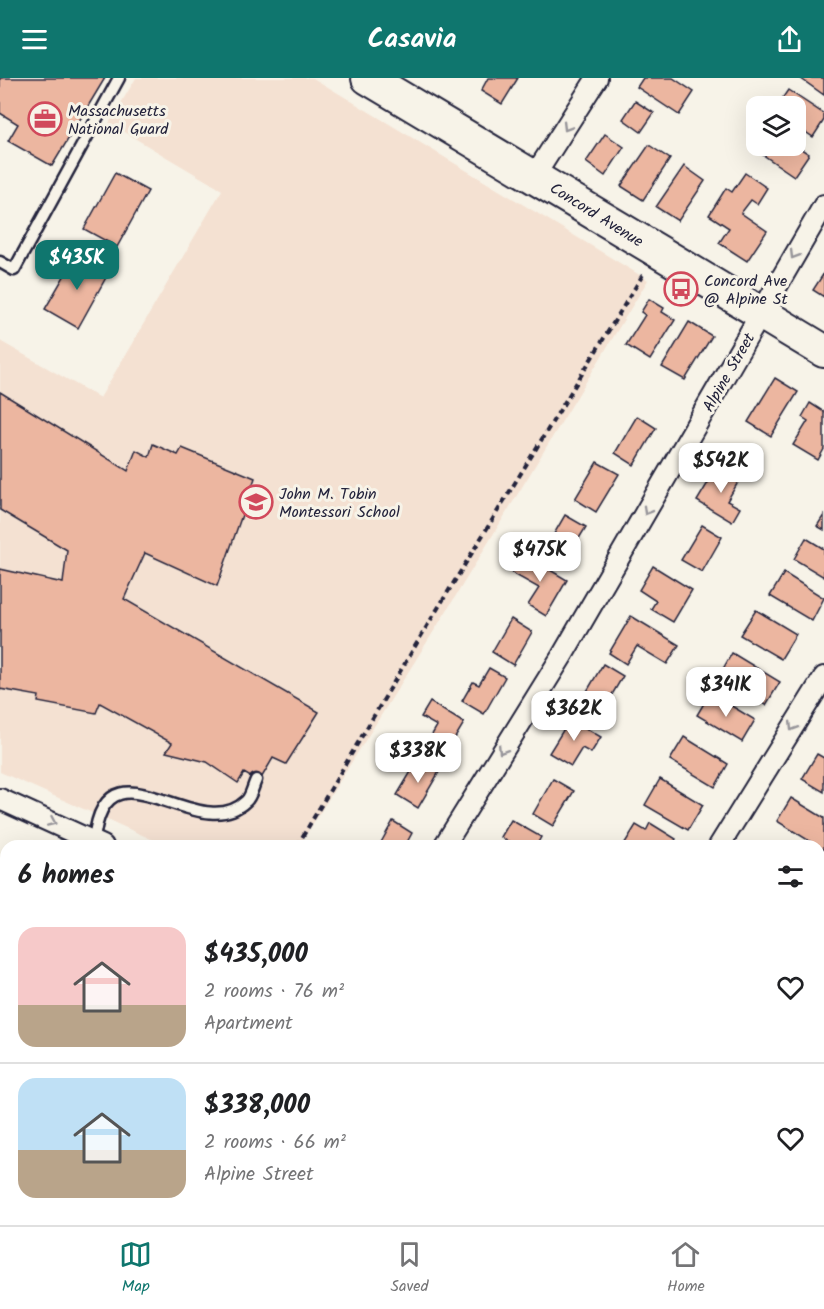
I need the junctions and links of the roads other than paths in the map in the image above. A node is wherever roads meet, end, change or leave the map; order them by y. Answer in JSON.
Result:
{"nodes":[{"id":1,"x":119,"y":78,"type":"edge"},
{"id":2,"x":368,"y":78,"type":"edge"},
{"id":3,"x":597,"y":78,"type":"edge"},
{"id":4,"x":535,"y":176,"type":"junction"},
{"id":5,"x":824,"y":205,"type":"edge"},
{"id":6,"x":0,"y":262,"type":"edge"},
{"id":7,"x":760,"y":315,"type":"junction"},
{"id":8,"x":824,"y":351,"type":"edge"},
{"id":9,"x":824,"y":677,"type":"edge"},
{"id":10,"x":256,"y":780,"type":"dead end"},
{"id":11,"x":0,"y":799,"type":"edge"},
{"id":12,"x":88,"y":840,"type":"edge"},
{"id":13,"x":97,"y":840,"type":"edge"},
{"id":14,"x":448,"y":840,"type":"edge"},
{"id":15,"x":723,"y":840,"type":"edge"}],
"edges":[{"from":1,"to":6,"type":"lane"},
{"from":2,"to":4,"type":"main road","name":"Concord Avenue"},
{"from":3,"to":4,"type":"street","one_way":true},
{"from":4,"to":7,"type":"main road","name":"Concord Avenue"},
{"from":5,"to":7,"type":"street","name":"Alpine Street","one_way":true},
{"from":7,"to":8,"type":"main road","name":"Concord Avenue"},
{"from":7,"to":14,"type":"street","name":"Alpine Street","one_way":true},
{"from":9,"to":15,"type":"street","one_way":true},
{"from":10,"to":13,"type":"lane"},
{"from":11,"to":12,"type":"street","one_way":true}]}
